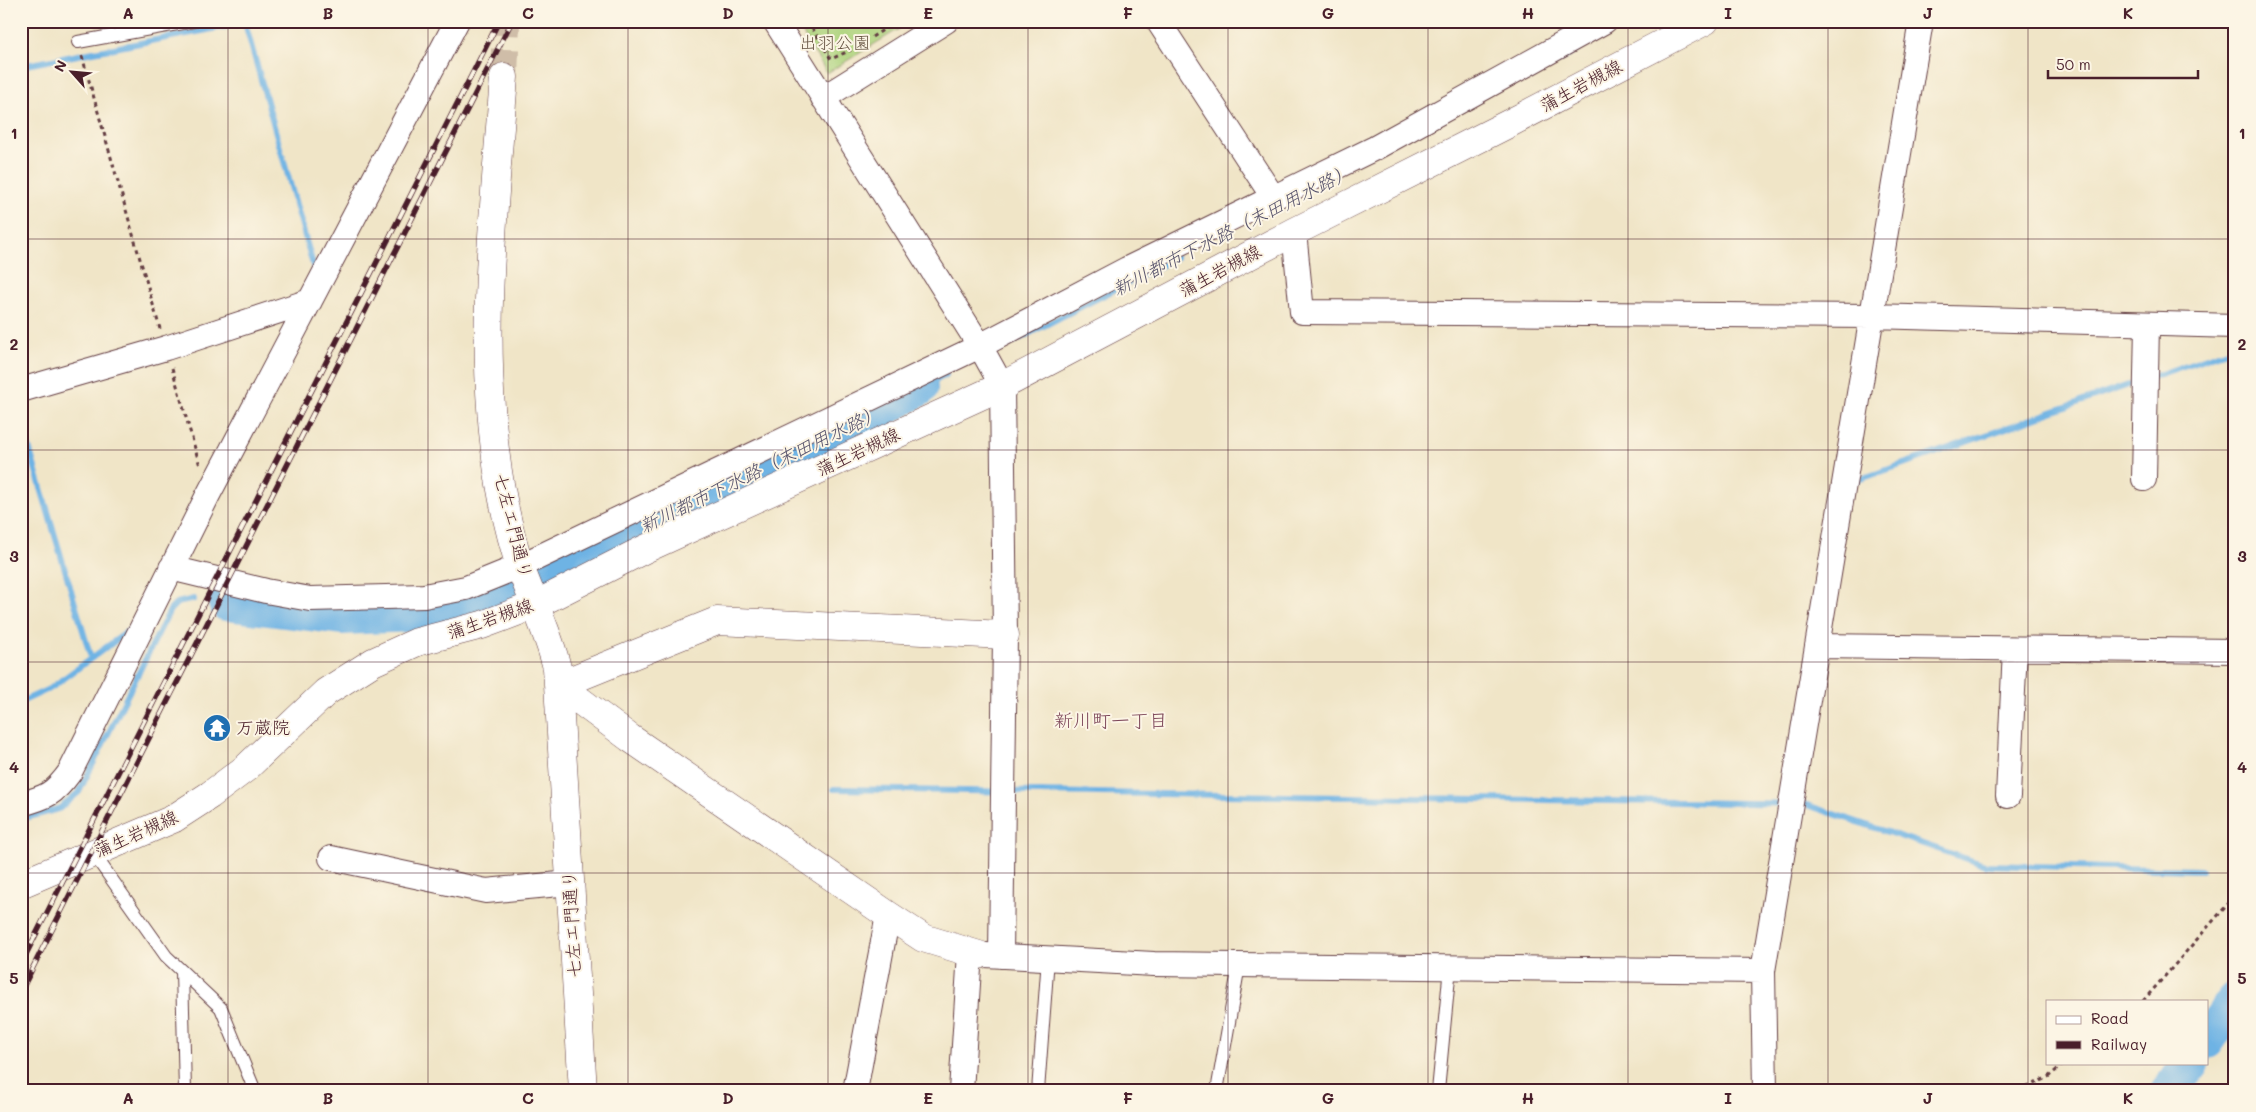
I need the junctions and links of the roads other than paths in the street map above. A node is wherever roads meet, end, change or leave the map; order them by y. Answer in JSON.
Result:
{"nodes":[{"id":1,"x":194,"y":21,"type":"edge"},
{"id":2,"x":457,"y":21,"type":"edge"},
{"id":3,"x":775,"y":21,"type":"edge"},
{"id":4,"x":946,"y":21,"type":"edge"},
{"id":5,"x":1158,"y":21,"type":"edge"},
{"id":6,"x":1605,"y":21,"type":"edge"},
{"id":7,"x":1705,"y":21,"type":"edge"},
{"id":8,"x":1921,"y":21,"type":"edge"},
{"id":9,"x":78,"y":42,"type":"road end"},
{"id":10,"x":504,"y":76,"type":"tunnel mouth"},
{"id":11,"x":823,"y":98,"type":"junction"},
{"id":12,"x":1273,"y":197,"type":"junction"},
{"id":13,"x":1294,"y":232,"type":"junction"},
{"id":14,"x":310,"y":301,"type":"junction"},
{"id":15,"x":1872,"y":316,"type":"junction"},
{"id":16,"x":2148,"y":324,"type":"junction"},
{"id":17,"x":2235,"y":326,"type":"edge"},
{"id":18,"x":980,"y":346,"type":"junction"},
{"id":19,"x":1002,"y":386,"type":"junction"},
{"id":20,"x":21,"y":390,"type":"edge"},
{"id":21,"x":2144,"y":479,"type":"dead end"},
{"id":22,"x":520,"y":566,"type":"junction"},
{"id":23,"x":172,"y":568,"type":"junction"},
{"id":24,"x":535,"y":605,"type":"junction"},
{"id":25,"x":1005,"y":635,"type":"junction"},
{"id":26,"x":1817,"y":646,"type":"junction"},
{"id":27,"x":2015,"y":649,"type":"junction"},
{"id":28,"x":2235,"y":651,"type":"edge"},
{"id":29,"x":559,"y":685,"type":"junction"},
{"id":30,"x":2008,"y":796,"type":"dead end"},
{"id":31,"x":21,"y":804,"type":"edge"},
{"id":32,"x":93,"y":853,"type":"junction"},
{"id":33,"x":331,"y":858,"type":"dead end"},
{"id":34,"x":570,"y":883,"type":"junction"},
{"id":35,"x":21,"y":884,"type":"edge"},
{"id":36,"x":888,"y":915,"type":"junction"},
{"id":37,"x":983,"y":955,"type":"junction"},
{"id":38,"x":1048,"y":958,"type":"junction"},
{"id":39,"x":1239,"y":965,"type":"junction"},
{"id":40,"x":1450,"y":967,"type":"junction"},
{"id":41,"x":1763,"y":971,"type":"junction"},
{"id":42,"x":182,"y":972,"type":"junction"},
{"id":43,"x":185,"y":1091,"type":"edge"},
{"id":44,"x":255,"y":1091,"type":"edge"},
{"id":45,"x":583,"y":1091,"type":"edge"},
{"id":46,"x":856,"y":1091,"type":"edge"},
{"id":47,"x":961,"y":1091,"type":"edge"},
{"id":48,"x":1038,"y":1091,"type":"edge"},
{"id":49,"x":1217,"y":1091,"type":"edge"},
{"id":50,"x":1438,"y":1091,"type":"edge"},
{"id":51,"x":1765,"y":1091,"type":"edge"}],
"edges":[{"from":1,"to":9,"type":"lane"},
{"from":2,"to":14,"type":"street"},
{"from":3,"to":11,"type":"street"},
{"from":4,"to":11,"type":"street"},
{"from":5,"to":12,"type":"street"},
{"from":6,"to":12,"type":"street"},
{"from":7,"to":13,"type":"street","name":"蒲生岩槻線"},
{"from":8,"to":15,"type":"street"},
{"from":10,"to":22,"type":"street","name":"七左エ門通り"},
{"from":11,"to":18,"type":"street"},
{"from":12,"to":18,"type":"street"},
{"from":13,"to":15,"type":"street"},
{"from":13,"to":19,"type":"street","name":"蒲生岩槻線"},
{"from":14,"to":20,"type":"street"},
{"from":14,"to":23,"type":"street"},
{"from":15,"to":16,"type":"street"},
{"from":15,"to":26,"type":"street"},
{"from":16,"to":17,"type":"street"},
{"from":16,"to":21,"type":"street"},
{"from":18,"to":19,"type":"street"},
{"from":18,"to":22,"type":"street"},
{"from":19,"to":24,"type":"street","name":"蒲生岩槻線"},
{"from":19,"to":25,"type":"street"},
{"from":22,"to":23,"type":"street"},
{"from":22,"to":24,"type":"street","name":"七左エ門通り"},
{"from":23,"to":31,"type":"street"},
{"from":24,"to":29,"type":"street","name":"七左エ門通り"},
{"from":24,"to":32,"type":"street","name":"蒲生岩槻線"},
{"from":25,"to":29,"type":"street"},
{"from":25,"to":37,"type":"street"},
{"from":26,"to":27,"type":"street"},
{"from":26,"to":41,"type":"street"},
{"from":27,"to":28,"type":"street"},
{"from":27,"to":30,"type":"street"},
{"from":29,"to":34,"type":"street","name":"七左エ門通り"},
{"from":29,"to":36,"type":"street"},
{"from":32,"to":35,"type":"street","name":"蒲生岩槻線"},
{"from":32,"to":42,"type":"lane"},
{"from":33,"to":34,"type":"street"},
{"from":34,"to":45,"type":"street","name":"七左エ門通り"},
{"from":36,"to":37,"type":"street"},
{"from":36,"to":46,"type":"street"},
{"from":37,"to":38,"type":"street"},
{"from":37,"to":47,"type":"street"},
{"from":38,"to":39,"type":"street"},
{"from":38,"to":48,"type":"lane"},
{"from":39,"to":40,"type":"street"},
{"from":39,"to":49,"type":"lane"},
{"from":40,"to":41,"type":"street"},
{"from":40,"to":50,"type":"lane"},
{"from":41,"to":51,"type":"street"},
{"from":42,"to":43,"type":"lane"},
{"from":42,"to":44,"type":"lane"}]}
